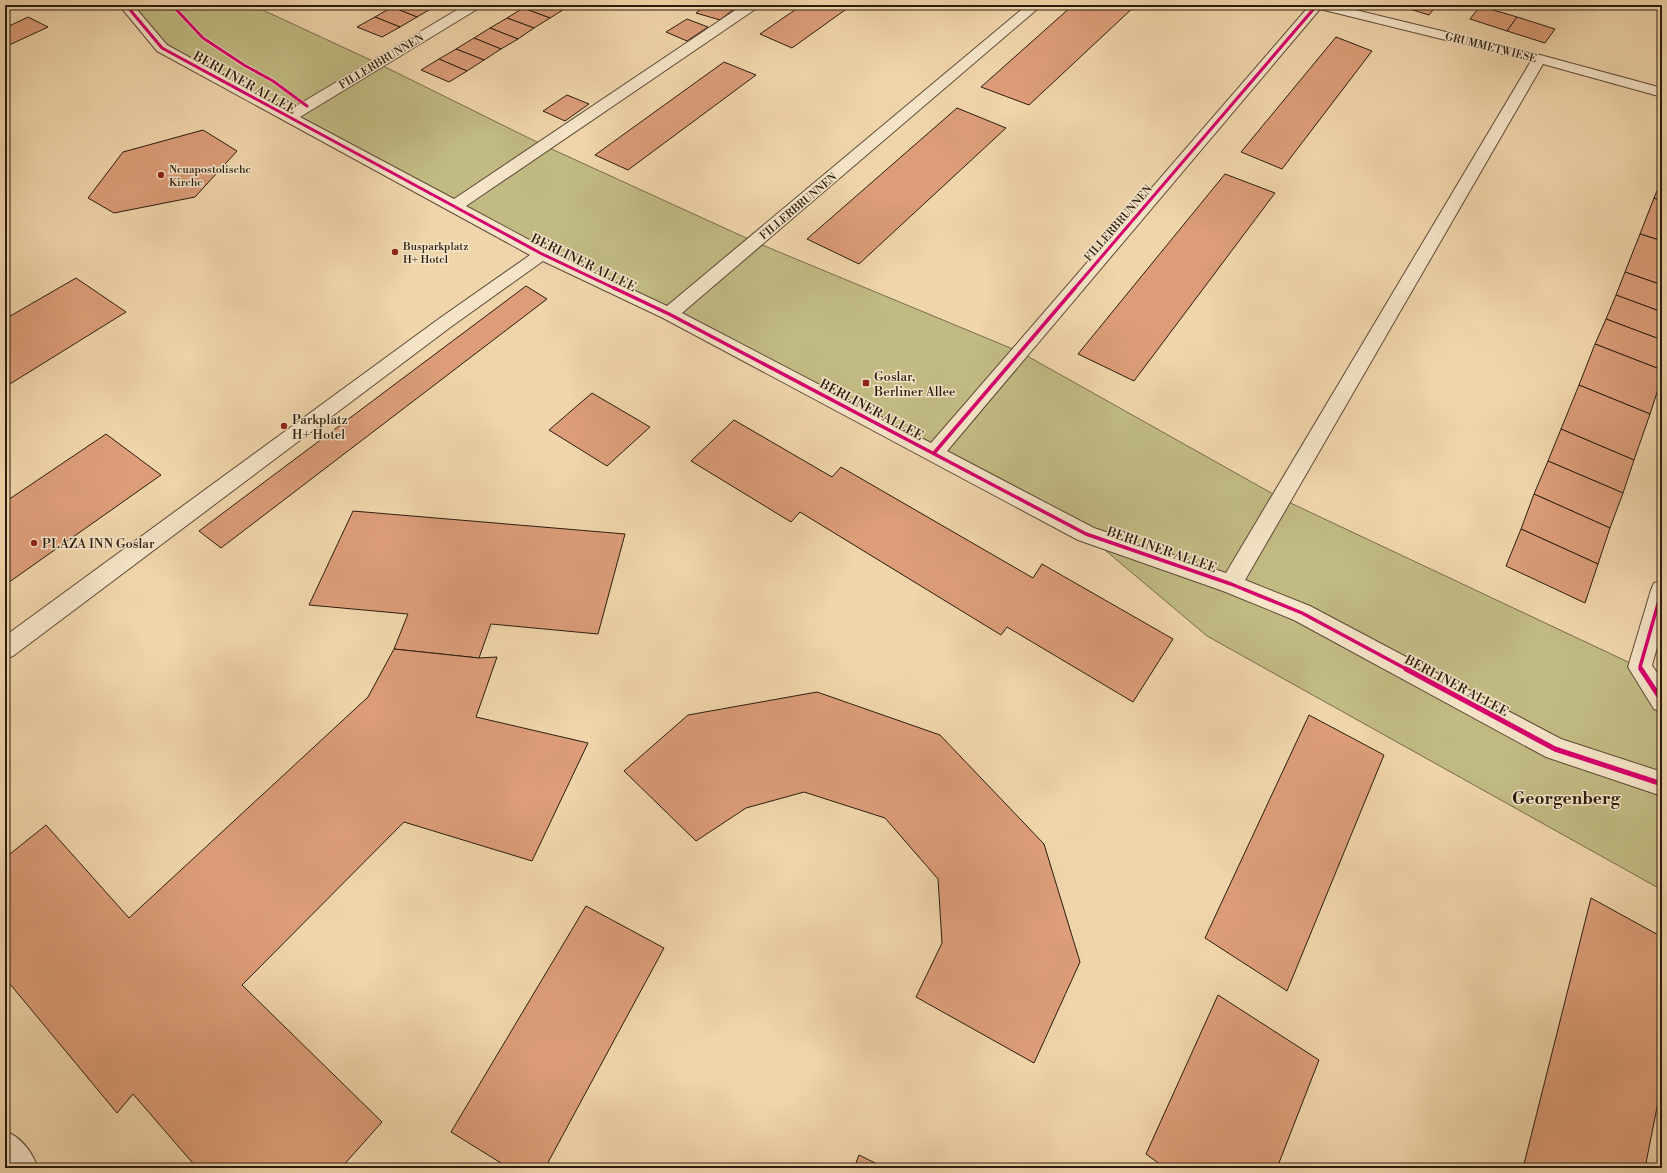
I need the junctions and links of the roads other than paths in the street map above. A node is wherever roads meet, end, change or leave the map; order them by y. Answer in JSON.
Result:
{"nodes":[{"id":1,"x":126,"y":5,"type":"edge"},
{"id":2,"x":474,"y":5,"type":"edge"},
{"id":3,"x":752,"y":5,"type":"edge"},
{"id":4,"x":1036,"y":5,"type":"edge"},
{"id":5,"x":1318,"y":5,"type":"edge"},
{"id":6,"x":1539,"y":59,"type":"junction"},
{"id":7,"x":1662,"y":93,"type":"edge"},
{"id":8,"x":288,"y":117,"type":"junction"},
{"id":9,"x":456,"y":206,"type":"junction"},
{"id":10,"x":542,"y":254,"type":"junction"},
{"id":11,"x":669,"y":314,"type":"junction"},
{"id":12,"x":934,"y":453,"type":"junction"},
{"id":13,"x":1231,"y":584,"type":"junction"},
{"id":14,"x":1662,"y":590,"type":"edge"},
{"id":15,"x":5,"y":649,"type":"edge"},
{"id":16,"x":1662,"y":701,"type":"edge"},
{"id":17,"x":1662,"y":784,"type":"edge"},
{"id":18,"x":5,"y":1146,"type":"edge"},
{"id":19,"x":23,"y":1168,"type":"edge"}],
"edges":[{"from":1,"to":8,"type":"street","name":"BERLINER ALLEE"},
{"from":2,"to":8,"type":"street","name":"FILLERBRUNNEN"},
{"from":3,"to":9,"type":"street"},
{"from":4,"to":11,"type":"street","name":"FILLERBRUNNEN"},
{"from":5,"to":6,"type":"street","name":"GRUMMETWIESE"},
{"from":5,"to":12,"type":"street","name":"FILLERBRUNNEN"},
{"from":6,"to":7,"type":"street","name":"GRUMMETWIESE"},
{"from":6,"to":13,"type":"street"},
{"from":8,"to":9,"type":"street","name":"BERLINER ALLEE"},
{"from":9,"to":10,"type":"street","name":"BERLINER ALLEE"},
{"from":10,"to":11,"type":"street","name":"BERLINER ALLEE"},
{"from":10,"to":15,"type":"street"},
{"from":11,"to":12,"type":"street","name":"BERLINER ALLEE"},
{"from":12,"to":13,"type":"street","name":"BERLINER ALLEE"},
{"from":13,"to":17,"type":"street","name":"BERLINER ALLEE"},
{"from":14,"to":16,"type":"street"},
{"from":18,"to":19,"type":"street"}]}
